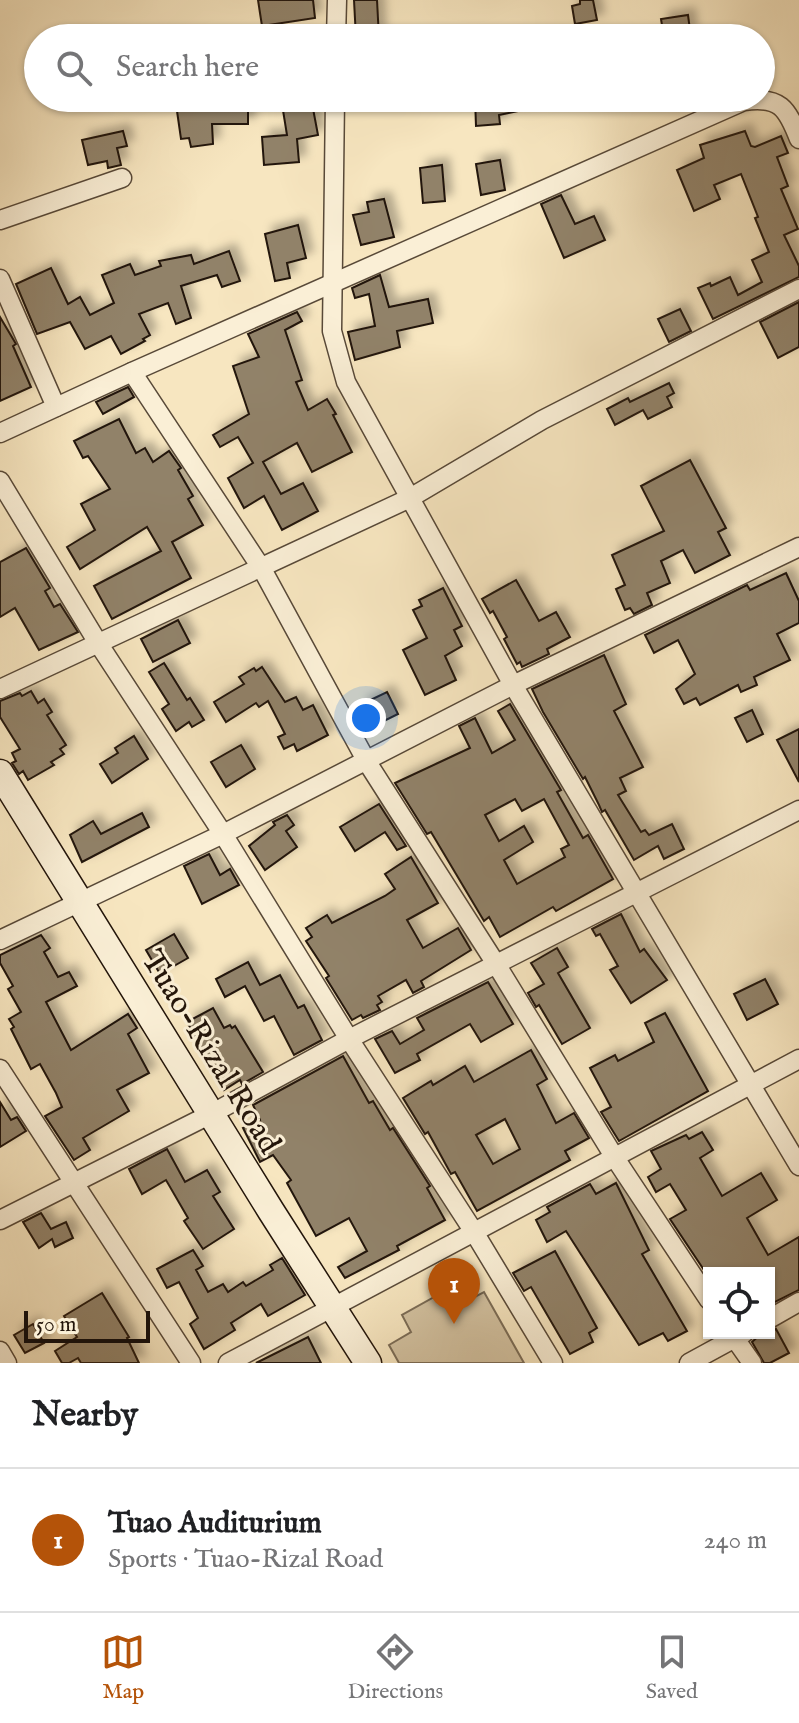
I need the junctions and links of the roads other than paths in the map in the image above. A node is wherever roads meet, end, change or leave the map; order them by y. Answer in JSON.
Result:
{"nodes":[{"id":1,"x":337,"y":0,"type":"edge"},
{"id":2,"x":336,"y":24,"type":"edge"},
{"id":3,"x":775,"y":102,"type":"edge"},
{"id":4,"x":335,"y":112,"type":"edge"},
{"id":5,"x":719,"y":112,"type":"edge"},
{"id":6,"x":799,"y":139,"type":"edge"},
{"id":7,"x":122,"y":178,"type":"dead end"},
{"id":8,"x":0,"y":220,"type":"edge"},
{"id":9,"x":0,"y":279,"type":"edge"},
{"id":10,"x":331,"y":284,"type":"junction"},
{"id":11,"x":799,"y":289,"type":"edge"},
{"id":12,"x":132,"y":372,"type":"junction"},
{"id":13,"x":56,"y":407,"type":"junction"},
{"id":14,"x":0,"y":433,"type":"edge"},
{"id":15,"x":0,"y":481,"type":"edge"},
{"id":16,"x":410,"y":498,"type":"junction"},
{"id":17,"x":799,"y":547,"type":"edge"},
{"id":18,"x":262,"y":569,"type":"junction"},
{"id":19,"x":98,"y":643,"type":"junction"},
{"id":20,"x":513,"y":685,"type":"junction"},
{"id":21,"x":0,"y":689,"type":"edge"},
{"id":22,"x":367,"y":762,"type":"junction"},
{"id":23,"x":0,"y":773,"type":"edge"},
{"id":24,"x":799,"y":810,"type":"edge"},
{"id":25,"x":223,"y":834,"type":"junction"},
{"id":26,"x":638,"y":891,"type":"junction"},
{"id":27,"x":80,"y":902,"type":"junction"},
{"id":28,"x":0,"y":940,"type":"edge"},
{"id":29,"x":496,"y":964,"type":"junction"},
{"id":30,"x":349,"y":1039,"type":"junction"},
{"id":31,"x":799,"y":1059,"type":"edge"},
{"id":32,"x":0,"y":1069,"type":"edge"},
{"id":33,"x":751,"y":1084,"type":"junction"},
{"id":34,"x":211,"y":1114,"type":"junction"},
{"id":35,"x":615,"y":1158,"type":"junction"},
{"id":36,"x":799,"y":1166,"type":"edge"},
{"id":37,"x":73,"y":1182,"type":"junction"},
{"id":38,"x":0,"y":1220,"type":"edge"},
{"id":39,"x":474,"y":1232,"type":"junction"},
{"id":40,"x":703,"y":1291,"type":"edge"},
{"id":41,"x":799,"y":1302,"type":"edge"},
{"id":42,"x":331,"y":1306,"type":"junction"},
{"id":43,"x":775,"y":1316,"type":"edge"},
{"id":44,"x":730,"y":1339,"type":"edge"},
{"id":45,"x":739,"y":1339,"type":"edge"},
{"id":46,"x":0,"y":1351,"type":"edge"},
{"id":47,"x":7,"y":1363,"type":"edge"},
{"id":48,"x":191,"y":1363,"type":"edge"},
{"id":49,"x":228,"y":1363,"type":"edge"},
{"id":50,"x":368,"y":1363,"type":"edge"},
{"id":51,"x":553,"y":1363,"type":"edge"},
{"id":52,"x":689,"y":1363,"type":"edge"},
{"id":53,"x":752,"y":1363,"type":"edge"}],
"edges":[{"from":1,"to":2,"type":"street"},
{"from":3,"to":6,"type":"street"},
{"from":4,"to":10,"type":"street"},
{"from":5,"to":10,"type":"street"},
{"from":7,"to":8,"type":"street"},
{"from":9,"to":13,"type":"street"},
{"from":10,"to":12,"type":"street"},
{"from":10,"to":16,"type":"street"},
{"from":11,"to":16,"type":"street"},
{"from":12,"to":13,"type":"street"},
{"from":12,"to":18,"type":"street"},
{"from":13,"to":14,"type":"street"},
{"from":15,"to":19,"type":"street"},
{"from":16,"to":18,"type":"street"},
{"from":16,"to":20,"type":"street"},
{"from":17,"to":20,"type":"street"},
{"from":18,"to":19,"type":"street"},
{"from":18,"to":22,"type":"street"},
{"from":19,"to":21,"type":"street"},
{"from":19,"to":25,"type":"street"},
{"from":20,"to":22,"type":"street"},
{"from":20,"to":26,"type":"street"},
{"from":22,"to":25,"type":"street"},
{"from":22,"to":29,"type":"street"},
{"from":23,"to":27,"type":"main road","name":"Tuao-Rizal Road"},
{"from":24,"to":26,"type":"street"},
{"from":25,"to":27,"type":"street"},
{"from":25,"to":30,"type":"street"},
{"from":26,"to":29,"type":"street"},
{"from":26,"to":33,"type":"street"},
{"from":27,"to":28,"type":"street"},
{"from":27,"to":34,"type":"main road","name":"Tuao-Rizal Road"},
{"from":29,"to":30,"type":"street"},
{"from":29,"to":35,"type":"street"},
{"from":30,"to":34,"type":"street"},
{"from":30,"to":39,"type":"street"},
{"from":31,"to":33,"type":"street"},
{"from":32,"to":37,"type":"street"},
{"from":33,"to":35,"type":"street"},
{"from":33,"to":36,"type":"street"},
{"from":34,"to":37,"type":"street"},
{"from":34,"to":42,"type":"main road","name":"Tuao-Rizal Road"},
{"from":35,"to":39,"type":"street"},
{"from":35,"to":40,"type":"street"},
{"from":37,"to":38,"type":"street"},
{"from":37,"to":48,"type":"street"},
{"from":39,"to":42,"type":"street"},
{"from":39,"to":51,"type":"street"},
{"from":41,"to":43,"type":"street"},
{"from":42,"to":49,"type":"street"},
{"from":42,"to":50,"type":"main road","name":"Tuao-Rizal Road"},
{"from":44,"to":52,"type":"street"},
{"from":45,"to":53,"type":"street"},
{"from":46,"to":47,"type":"street"}]}
